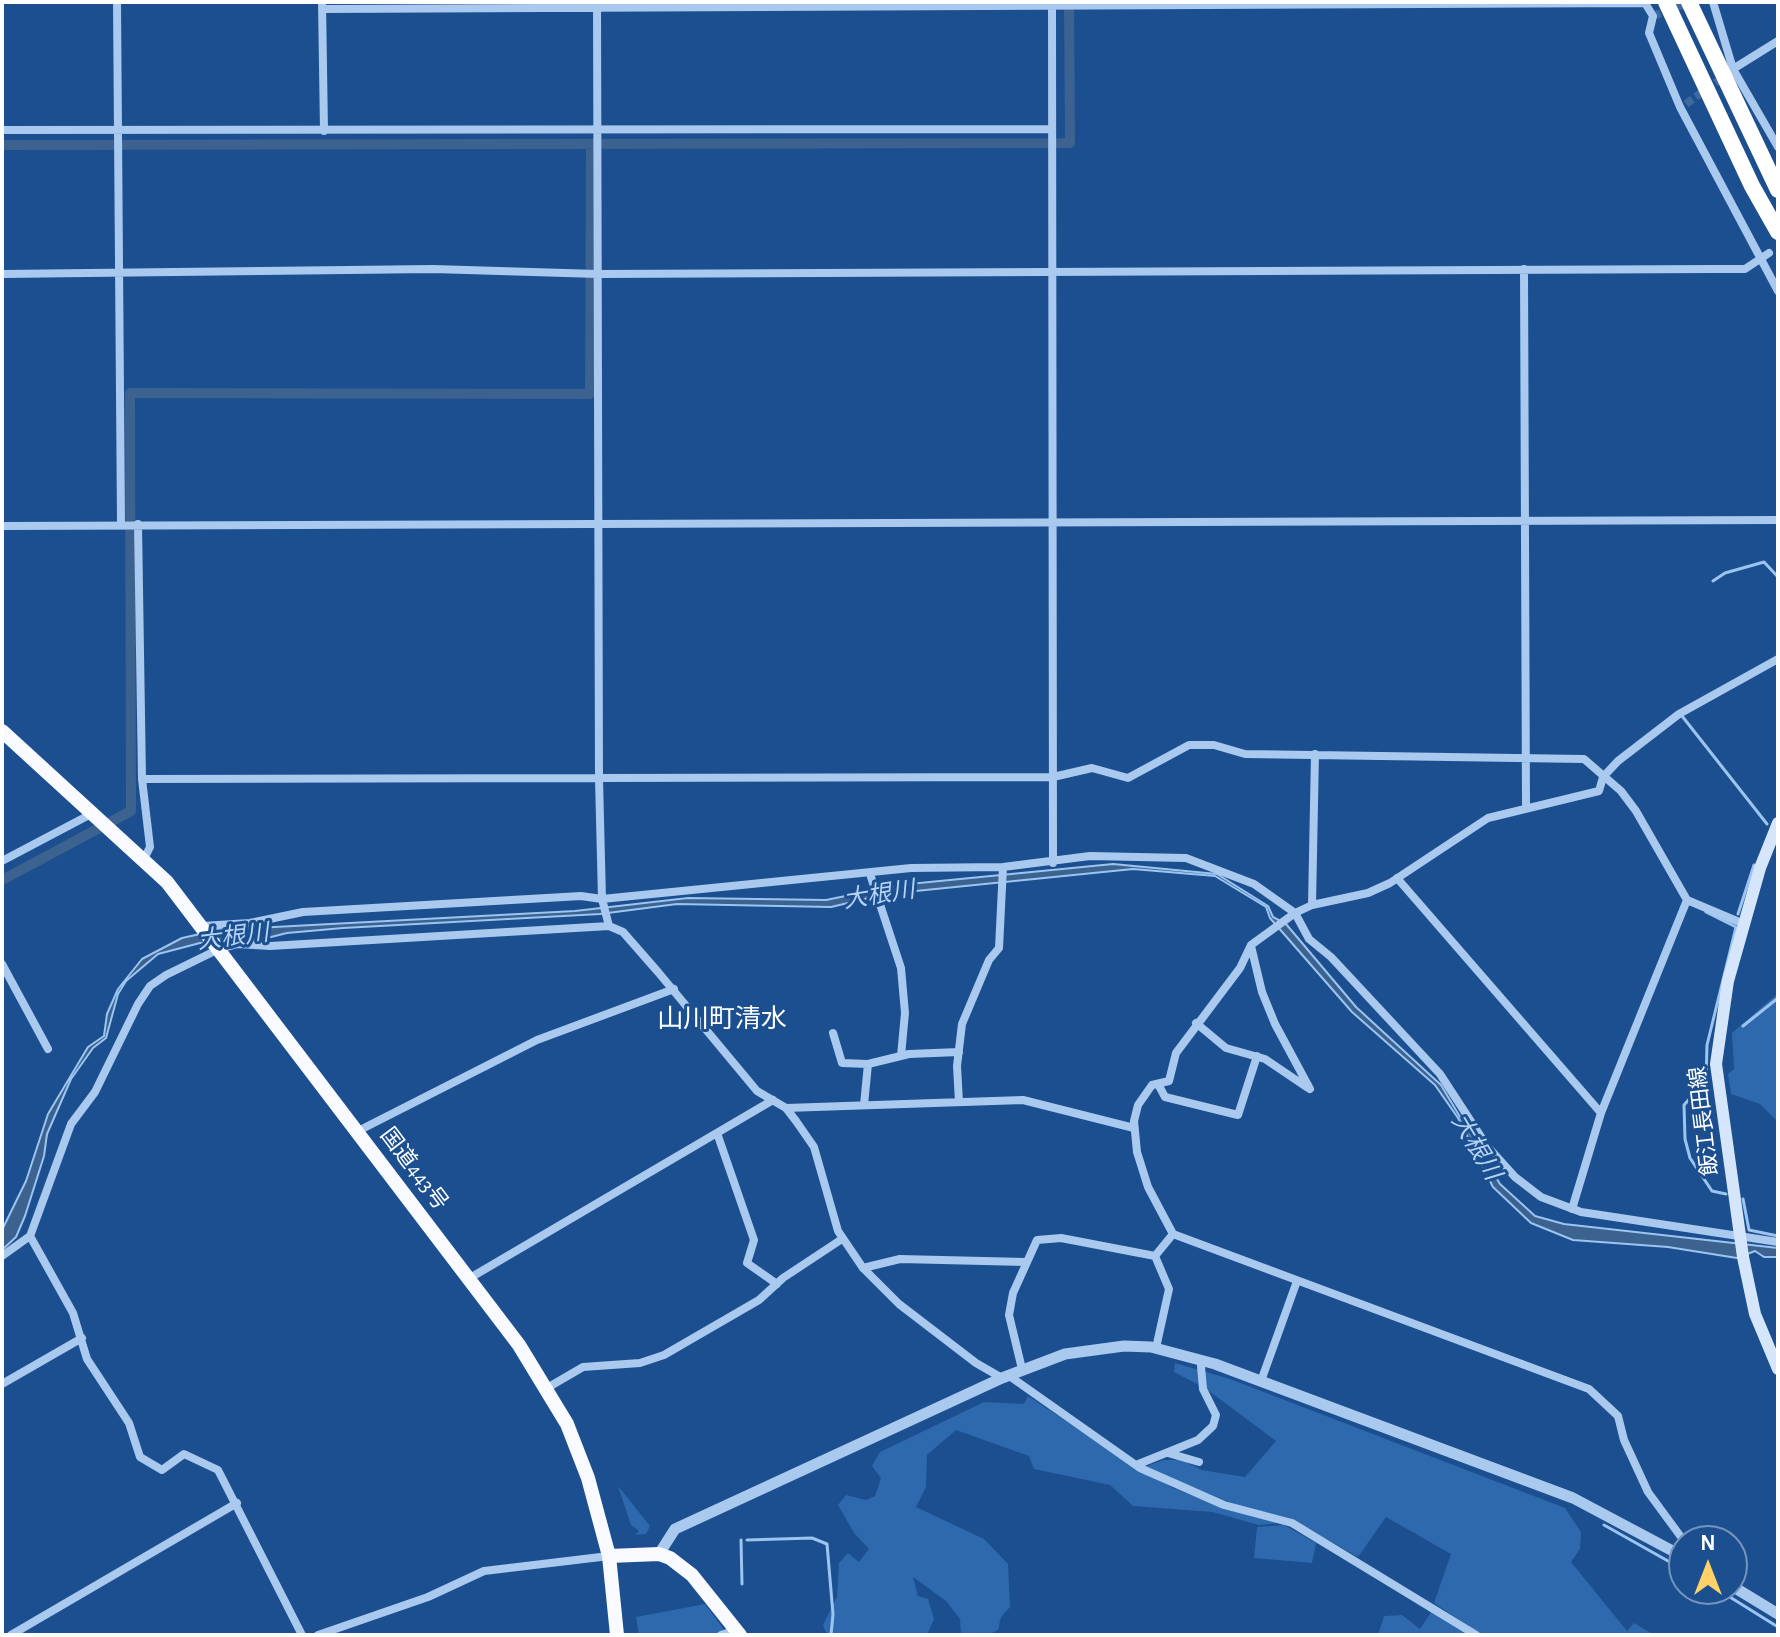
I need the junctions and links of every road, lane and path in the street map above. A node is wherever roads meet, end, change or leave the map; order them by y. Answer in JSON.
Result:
{"nodes":[{"id":1,"x":117,"y":2,"type":"edge"},
{"id":2,"x":1664,"y":2,"type":"edge"},
{"id":3,"x":1689,"y":2,"type":"edge"},
{"id":4,"x":1713,"y":2,"type":"edge"},
{"id":5,"x":597,"y":5,"type":"edge"},
{"id":6,"x":1052,"y":5,"type":"edge"},
{"id":7,"x":1082,"y":5,"type":"edge"},
{"id":8,"x":322,"y":6,"type":"edge"},
{"id":9,"x":1778,"y":41,"type":"edge"},
{"id":10,"x":1733,"y":69,"type":"junction"},
{"id":11,"x":597,"y":129,"type":"junction"},
{"id":12,"x":1052,"y":129,"type":"junction"},
{"id":13,"x":2,"y":130,"type":"edge"},
{"id":14,"x":118,"y":130,"type":"junction"},
{"id":15,"x":324,"y":131,"type":"junction"},
{"id":16,"x":1778,"y":147,"type":"edge"},
{"id":17,"x":1778,"y":190,"type":"edge"},
{"id":18,"x":1778,"y":232,"type":"edge"},
{"id":19,"x":1769,"y":253,"type":"dead end"},
{"id":20,"x":1758,"y":259,"type":"junction"},
{"id":21,"x":1524,"y":269,"type":"junction"},
{"id":22,"x":1052,"y":271,"type":"junction"},
{"id":23,"x":118,"y":273,"type":"junction"},
{"id":24,"x":2,"y":274,"type":"edge"},
{"id":25,"x":598,"y":274,"type":"junction"},
{"id":26,"x":1778,"y":291,"type":"edge"},
{"id":27,"x":1523,"y":519,"type":"junction"},
{"id":28,"x":1778,"y":520,"type":"edge"},
{"id":29,"x":1054,"y":522,"type":"junction"},
{"id":30,"x":123,"y":524,"type":"junction"},
{"id":31,"x":137,"y":524,"type":"junction"},
{"id":32,"x":598,"y":524,"type":"junction"},
{"id":33,"x":2,"y":526,"type":"edge"},
{"id":34,"x":1778,"y":659,"type":"edge"},
{"id":35,"x":2,"y":731,"type":"edge"},
{"id":36,"x":1315,"y":754,"type":"junction"},
{"id":37,"x":1526,"y":759,"type":"junction"},
{"id":38,"x":1053,"y":777,"type":"junction"},
{"id":39,"x":1603,"y":777,"type":"junction"},
{"id":40,"x":142,"y":779,"type":"junction"},
{"id":41,"x":599,"y":779,"type":"junction"},
{"id":42,"x":1526,"y":807,"type":"junction"},
{"id":43,"x":94,"y":813,"type":"junction"},
{"id":44,"x":1778,"y":823,"type":"edge"},
{"id":45,"x":144,"y":859,"type":"junction"},
{"id":46,"x":2,"y":861,"type":"edge"},
{"id":47,"x":1053,"y":863,"type":"junction"},
{"id":48,"x":1003,"y":869,"type":"junction"},
{"id":49,"x":870,"y":874,"type":"junction"},
{"id":50,"x":1397,"y":878,"type":"junction"},
{"id":51,"x":602,"y":899,"type":"junction"},
{"id":52,"x":1687,"y":900,"type":"junction"},
{"id":53,"x":1312,"y":905,"type":"junction"},
{"id":54,"x":1295,"y":913,"type":"junction"},
{"id":55,"x":1744,"y":924,"type":"junction"},
{"id":56,"x":608,"y":925,"type":"junction"},
{"id":57,"x":202,"y":926,"type":"junction"},
{"id":58,"x":1251,"y":945,"type":"junction"},
{"id":59,"x":219,"y":949,"type":"junction"},
{"id":60,"x":2,"y":964,"type":"edge"},
{"id":61,"x":674,"y":989,"type":"junction"},
{"id":62,"x":1196,"y":1023,"type":"junction"},
{"id":63,"x":833,"y":1033,"type":"dead end"},
{"id":64,"x":48,"y":1049,"type":"dead end"},
{"id":65,"x":959,"y":1052,"type":"junction"},
{"id":66,"x":901,"y":1056,"type":"junction"},
{"id":67,"x":1257,"y":1056,"type":"junction"},
{"id":68,"x":868,"y":1064,"type":"junction"},
{"id":69,"x":1158,"y":1084,"type":"junction"},
{"id":70,"x":773,"y":1100,"type":"junction"},
{"id":71,"x":959,"y":1102,"type":"junction"},
{"id":72,"x":864,"y":1105,"type":"junction"},
{"id":73,"x":786,"y":1108,"type":"junction"},
{"id":74,"x":1601,"y":1113,"type":"junction"},
{"id":75,"x":1134,"y":1128,"type":"junction"},
{"id":76,"x":358,"y":1131,"type":"junction"},
{"id":77,"x":717,"y":1133,"type":"junction"},
{"id":78,"x":1572,"y":1209,"type":"junction"},
{"id":79,"x":1173,"y":1234,"type":"junction"},
{"id":80,"x":30,"y":1236,"type":"junction"},
{"id":81,"x":842,"y":1239,"type":"junction"},
{"id":82,"x":1740,"y":1241,"type":"junction"},
{"id":83,"x":1778,"y":1242,"type":"edge"},
{"id":84,"x":2,"y":1256,"type":"edge"},
{"id":85,"x":1155,"y":1256,"type":"junction"},
{"id":86,"x":1025,"y":1262,"type":"junction"},
{"id":87,"x":863,"y":1268,"type":"junction"},
{"id":88,"x":475,"y":1275,"type":"dead end"},
{"id":89,"x":1297,"y":1281,"type":"junction"},
{"id":90,"x":777,"y":1284,"type":"junction"},
{"id":91,"x":82,"y":1338,"type":"junction"},
{"id":92,"x":1156,"y":1348,"type":"junction"},
{"id":93,"x":1201,"y":1366,"type":"dead end"},
{"id":94,"x":1022,"y":1369,"type":"junction"},
{"id":95,"x":1778,"y":1369,"type":"edge"},
{"id":96,"x":1005,"y":1376,"type":"junction"},
{"id":97,"x":1261,"y":1381,"type":"junction"},
{"id":98,"x":2,"y":1384,"type":"edge"},
{"id":99,"x":547,"y":1388,"type":"junction"},
{"id":100,"x":1195,"y":1440,"type":"junction"},
{"id":101,"x":1168,"y":1453,"type":"junction"},
{"id":102,"x":1136,"y":1465,"type":"junction"},
{"id":103,"x":237,"y":1503,"type":"junction"},
{"id":104,"x":1672,"y":1525,"type":"edge"},
{"id":105,"x":1668,"y":1548,"type":"edge"},
{"id":106,"x":659,"y":1554,"type":"junction"},
{"id":107,"x":609,"y":1556,"type":"junction"},
{"id":108,"x":1748,"y":1596,"type":"edge"},
{"id":109,"x":1778,"y":1614,"type":"edge"},
{"id":110,"x":738,"y":1633,"type":"edge"},
{"id":111,"x":11,"y":1635,"type":"edge"},
{"id":112,"x":302,"y":1635,"type":"edge"},
{"id":113,"x":318,"y":1635,"type":"edge"},
{"id":114,"x":617,"y":1635,"type":"edge"},
{"id":115,"x":721,"y":1635,"type":"edge"},
{"id":116,"x":1476,"y":1635,"type":"edge"}],
"edges":[{"from":1,"to":14,"type":"street"},
{"from":2,"to":18,"type":"highway"},
{"from":3,"to":17,"type":"highway"},
{"from":4,"to":10,"type":"street"},
{"from":5,"to":6,"type":"street"},
{"from":5,"to":8,"type":"street"},
{"from":5,"to":11,"type":"street"},
{"from":6,"to":7,"type":"street"},
{"from":6,"to":12,"type":"street"},
{"from":7,"to":20,"type":"street"},
{"from":8,"to":15,"type":"street"},
{"from":9,"to":10,"type":"street"},
{"from":10,"to":16,"type":"street"},
{"from":11,"to":12,"type":"street"},
{"from":11,"to":15,"type":"street"},
{"from":11,"to":25,"type":"street"},
{"from":12,"to":22,"type":"street"},
{"from":13,"to":14,"type":"street"},
{"from":14,"to":15,"type":"street"},
{"from":14,"to":23,"type":"street"},
{"from":19,"to":20,"type":"street"},
{"from":20,"to":21,"type":"street"},
{"from":20,"to":26,"type":"street"},
{"from":21,"to":22,"type":"street"},
{"from":21,"to":27,"type":"street"},
{"from":22,"to":25,"type":"street"},
{"from":22,"to":29,"type":"street"},
{"from":23,"to":24,"type":"street"},
{"from":23,"to":25,"type":"street"},
{"from":23,"to":30,"type":"street"},
{"from":25,"to":32,"type":"street"},
{"from":27,"to":28,"type":"street"},
{"from":27,"to":29,"type":"street"},
{"from":27,"to":37,"type":"street"},
{"from":29,"to":32,"type":"street"},
{"from":29,"to":38,"type":"street"},
{"from":30,"to":31,"type":"street"},
{"from":30,"to":33,"type":"street"},
{"from":31,"to":32,"type":"street"},
{"from":31,"to":40,"type":"street"},
{"from":32,"to":41,"type":"street"},
{"from":34,"to":39,"type":"street"},
{"from":35,"to":43,"type":"highway","name":"国道443号"},
{"from":36,"to":37,"type":"street"},
{"from":36,"to":38,"type":"street"},
{"from":36,"to":53,"type":"street"},
{"from":37,"to":39,"type":"street"},
{"from":37,"to":42,"type":"street"},
{"from":38,"to":41,"type":"street"},
{"from":38,"to":47,"type":"street"},
{"from":39,"to":42,"type":"street"},
{"from":39,"to":52,"type":"street"},
{"from":40,"to":41,"type":"street"},
{"from":40,"to":45,"type":"street"},
{"from":41,"to":51,"type":"street"},
{"from":42,"to":50,"type":"street"},
{"from":43,"to":45,"type":"highway","name":"国道443号"},
{"from":43,"to":46,"type":"street"},
{"from":44,"to":55,"type":"main road","name":"飯江長田線"},
{"from":45,"to":57,"type":"highway","name":"国道443号"},
{"from":47,"to":48,"type":"street"},
{"from":47,"to":54,"type":"street"},
{"from":48,"to":49,"type":"street"},
{"from":48,"to":65,"type":"street"},
{"from":49,"to":51,"type":"street"},
{"from":49,"to":66,"type":"street"},
{"from":50,"to":53,"type":"street"},
{"from":50,"to":74,"type":"street"},
{"from":51,"to":56,"type":"street"},
{"from":51,"to":57,"type":"street"},
{"from":52,"to":55,"type":"street"},
{"from":52,"to":74,"type":"street"},
{"from":53,"to":54,"type":"street"},
{"from":54,"to":58,"type":"street"},
{"from":54,"to":78,"type":"street"},
{"from":55,"to":82,"type":"main road","name":"飯江長田線"},
{"from":56,"to":59,"type":"street"},
{"from":56,"to":61,"type":"street"},
{"from":57,"to":59,"type":"highway","name":"国道443号"},
{"from":58,"to":62,"type":"street"},
{"from":58,"to":67,"type":"street"},
{"from":59,"to":76,"type":"highway","name":"国道443号"},
{"from":59,"to":80,"type":"street"},
{"from":60,"to":64,"type":"street"},
{"from":61,"to":70,"type":"street"},
{"from":61,"to":76,"type":"street"},
{"from":62,"to":67,"type":"street"},
{"from":62,"to":69,"type":"street"},
{"from":63,"to":68,"type":"street"},
{"from":65,"to":66,"type":"street"},
{"from":65,"to":71,"type":"street"},
{"from":66,"to":68,"type":"street"},
{"from":67,"to":69,"type":"street"},
{"from":68,"to":72,"type":"street"},
{"from":69,"to":75,"type":"street"},
{"from":70,"to":73,"type":"street"},
{"from":70,"to":77,"type":"street"},
{"from":71,"to":72,"type":"street"},
{"from":71,"to":75,"type":"street"},
{"from":72,"to":73,"type":"street"},
{"from":73,"to":81,"type":"street"},
{"from":74,"to":78,"type":"street"},
{"from":75,"to":79,"type":"street"},
{"from":76,"to":99,"type":"highway","name":"国道443号"},
{"from":77,"to":88,"type":"street"},
{"from":77,"to":90,"type":"street"},
{"from":78,"to":82,"type":"street"},
{"from":79,"to":85,"type":"street"},
{"from":79,"to":89,"type":"street"},
{"from":80,"to":84,"type":"street"},
{"from":80,"to":91,"type":"street"},
{"from":81,"to":87,"type":"street"},
{"from":81,"to":90,"type":"street"},
{"from":82,"to":83,"type":"street"},
{"from":82,"to":95,"type":"main road","name":"飯江長田線"},
{"from":85,"to":86,"type":"street"},
{"from":85,"to":92,"type":"street"},
{"from":86,"to":87,"type":"street"},
{"from":86,"to":94,"type":"street"},
{"from":87,"to":96,"type":"street"},
{"from":89,"to":97,"type":"street"},
{"from":89,"to":104,"type":"street"},
{"from":90,"to":99,"type":"street"},
{"from":91,"to":98,"type":"street"},
{"from":91,"to":103,"type":"street"},
{"from":92,"to":94,"type":"street"},
{"from":92,"to":97,"type":"street"},
{"from":93,"to":100,"type":"street"},
{"from":94,"to":96,"type":"street"},
{"from":96,"to":102,"type":"street"},
{"from":96,"to":106,"type":"street"},
{"from":97,"to":105,"type":"street"},
{"from":99,"to":107,"type":"highway","name":"国道443号"},
{"from":100,"to":101,"type":"street"},
{"from":100,"to":101,"type":"street"},
{"from":101,"to":102,"type":"street"},
{"from":102,"to":116,"type":"street"},
{"from":103,"to":111,"type":"street"},
{"from":103,"to":112,"type":"street"},
{"from":106,"to":107,"type":"highway"},
{"from":106,"to":110,"type":"highway"},
{"from":107,"to":113,"type":"street"},
{"from":107,"to":114,"type":"highway","name":"国道443号"},
{"from":108,"to":109,"type":"street"},
{"from":110,"to":115,"type":"street"}]}
